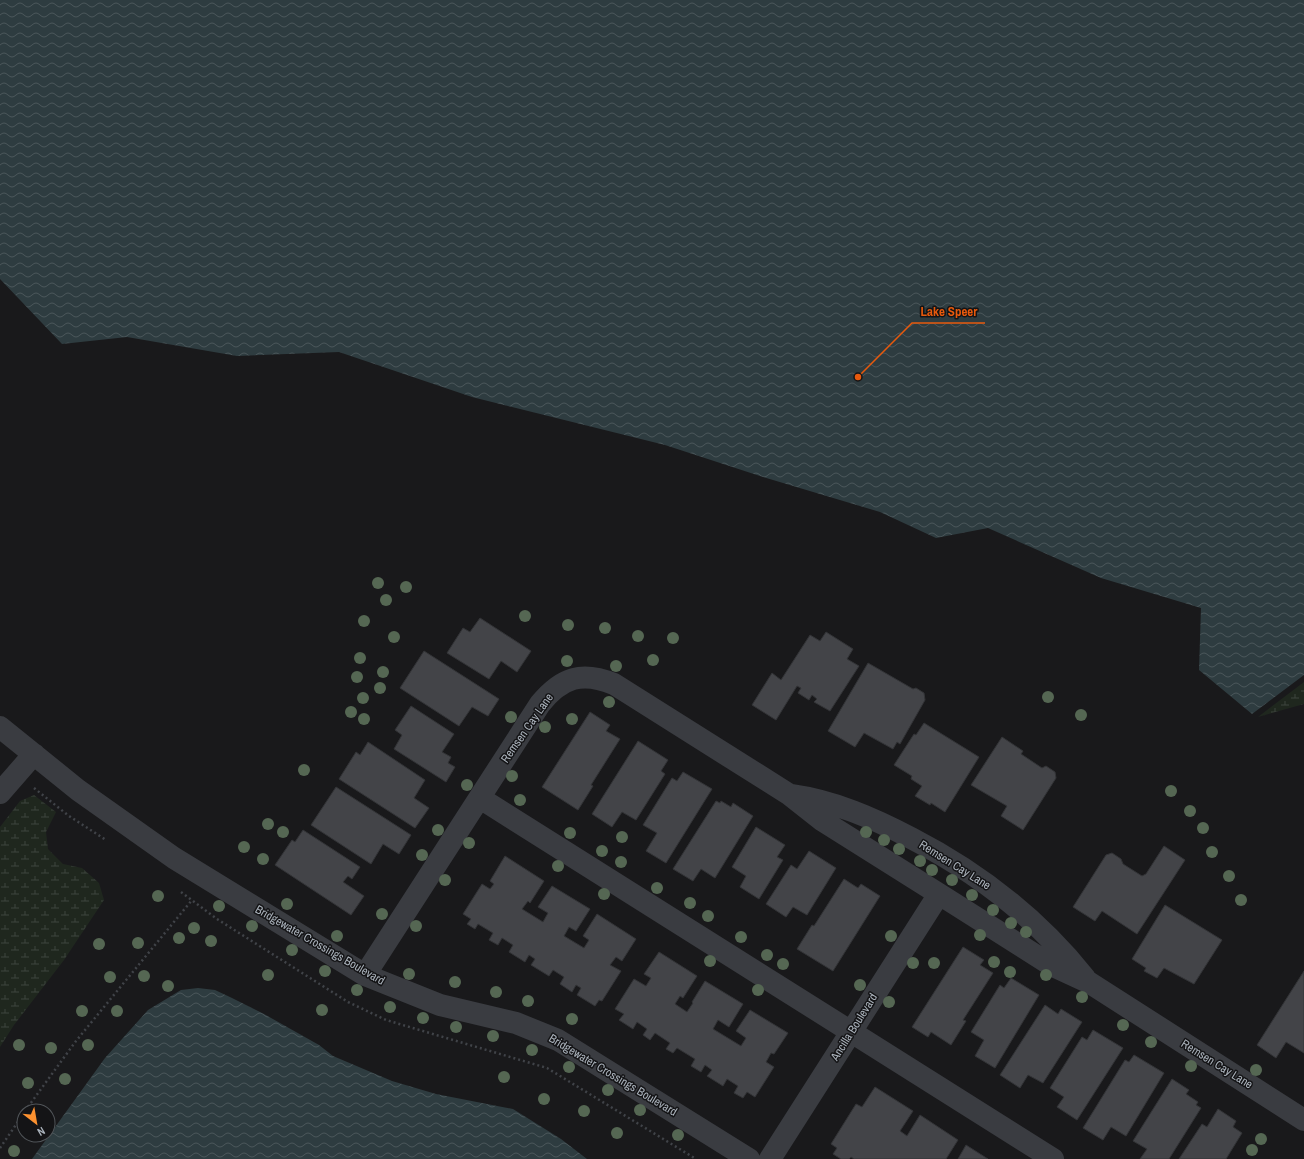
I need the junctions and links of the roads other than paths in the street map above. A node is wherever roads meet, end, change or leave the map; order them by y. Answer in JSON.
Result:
{"nodes":[{"id":1,"x":0,"y":727,"type":"edge"},
{"id":2,"x":34,"y":754,"type":"junction"},
{"id":3,"x":0,"y":793,"type":"edge"},
{"id":4,"x":790,"y":795,"type":"junction"},
{"id":5,"x":480,"y":798,"type":"junction"},
{"id":6,"x":939,"y":894,"type":"junction"},
{"id":7,"x":365,"y":975,"type":"junction"},
{"id":8,"x":1090,"y":983,"type":"junction"},
{"id":9,"x":851,"y":1031,"type":"junction"},
{"id":10,"x":1304,"y":1120,"type":"edge"},
{"id":11,"x":750,"y":1159,"type":"edge"},
{"id":12,"x":770,"y":1159,"type":"edge"},
{"id":13,"x":1052,"y":1159,"type":"edge"}],
"edges":[{"from":1,"to":2,"type":"street","name":"Bridgewater Crossings Boulevard"},
{"from":2,"to":3,"type":"street"},
{"from":2,"to":7,"type":"street","name":"Bridgewater Crossings Boulevard"},
{"from":4,"to":5,"type":"street","name":"Remsen Cay Lane"},
{"from":4,"to":6,"type":"street","name":"Remsen Cay Lane"},
{"from":4,"to":8,"type":"street","name":"Remsen Cay Lane"},
{"from":5,"to":7,"type":"street","name":"Remsen Cay Lane"},
{"from":5,"to":9,"type":"street"},
{"from":6,"to":8,"type":"street","name":"Remsen Cay Lane"},
{"from":6,"to":9,"type":"street","name":"Ancilla Boulevard"},
{"from":7,"to":11,"type":"street","name":"Bridgewater Crossings Boulevard"},
{"from":8,"to":10,"type":"street","name":"Remsen Cay Lane"},
{"from":9,"to":12,"type":"street","name":"Ancilla Boulevard"},
{"from":9,"to":13,"type":"street"}]}
